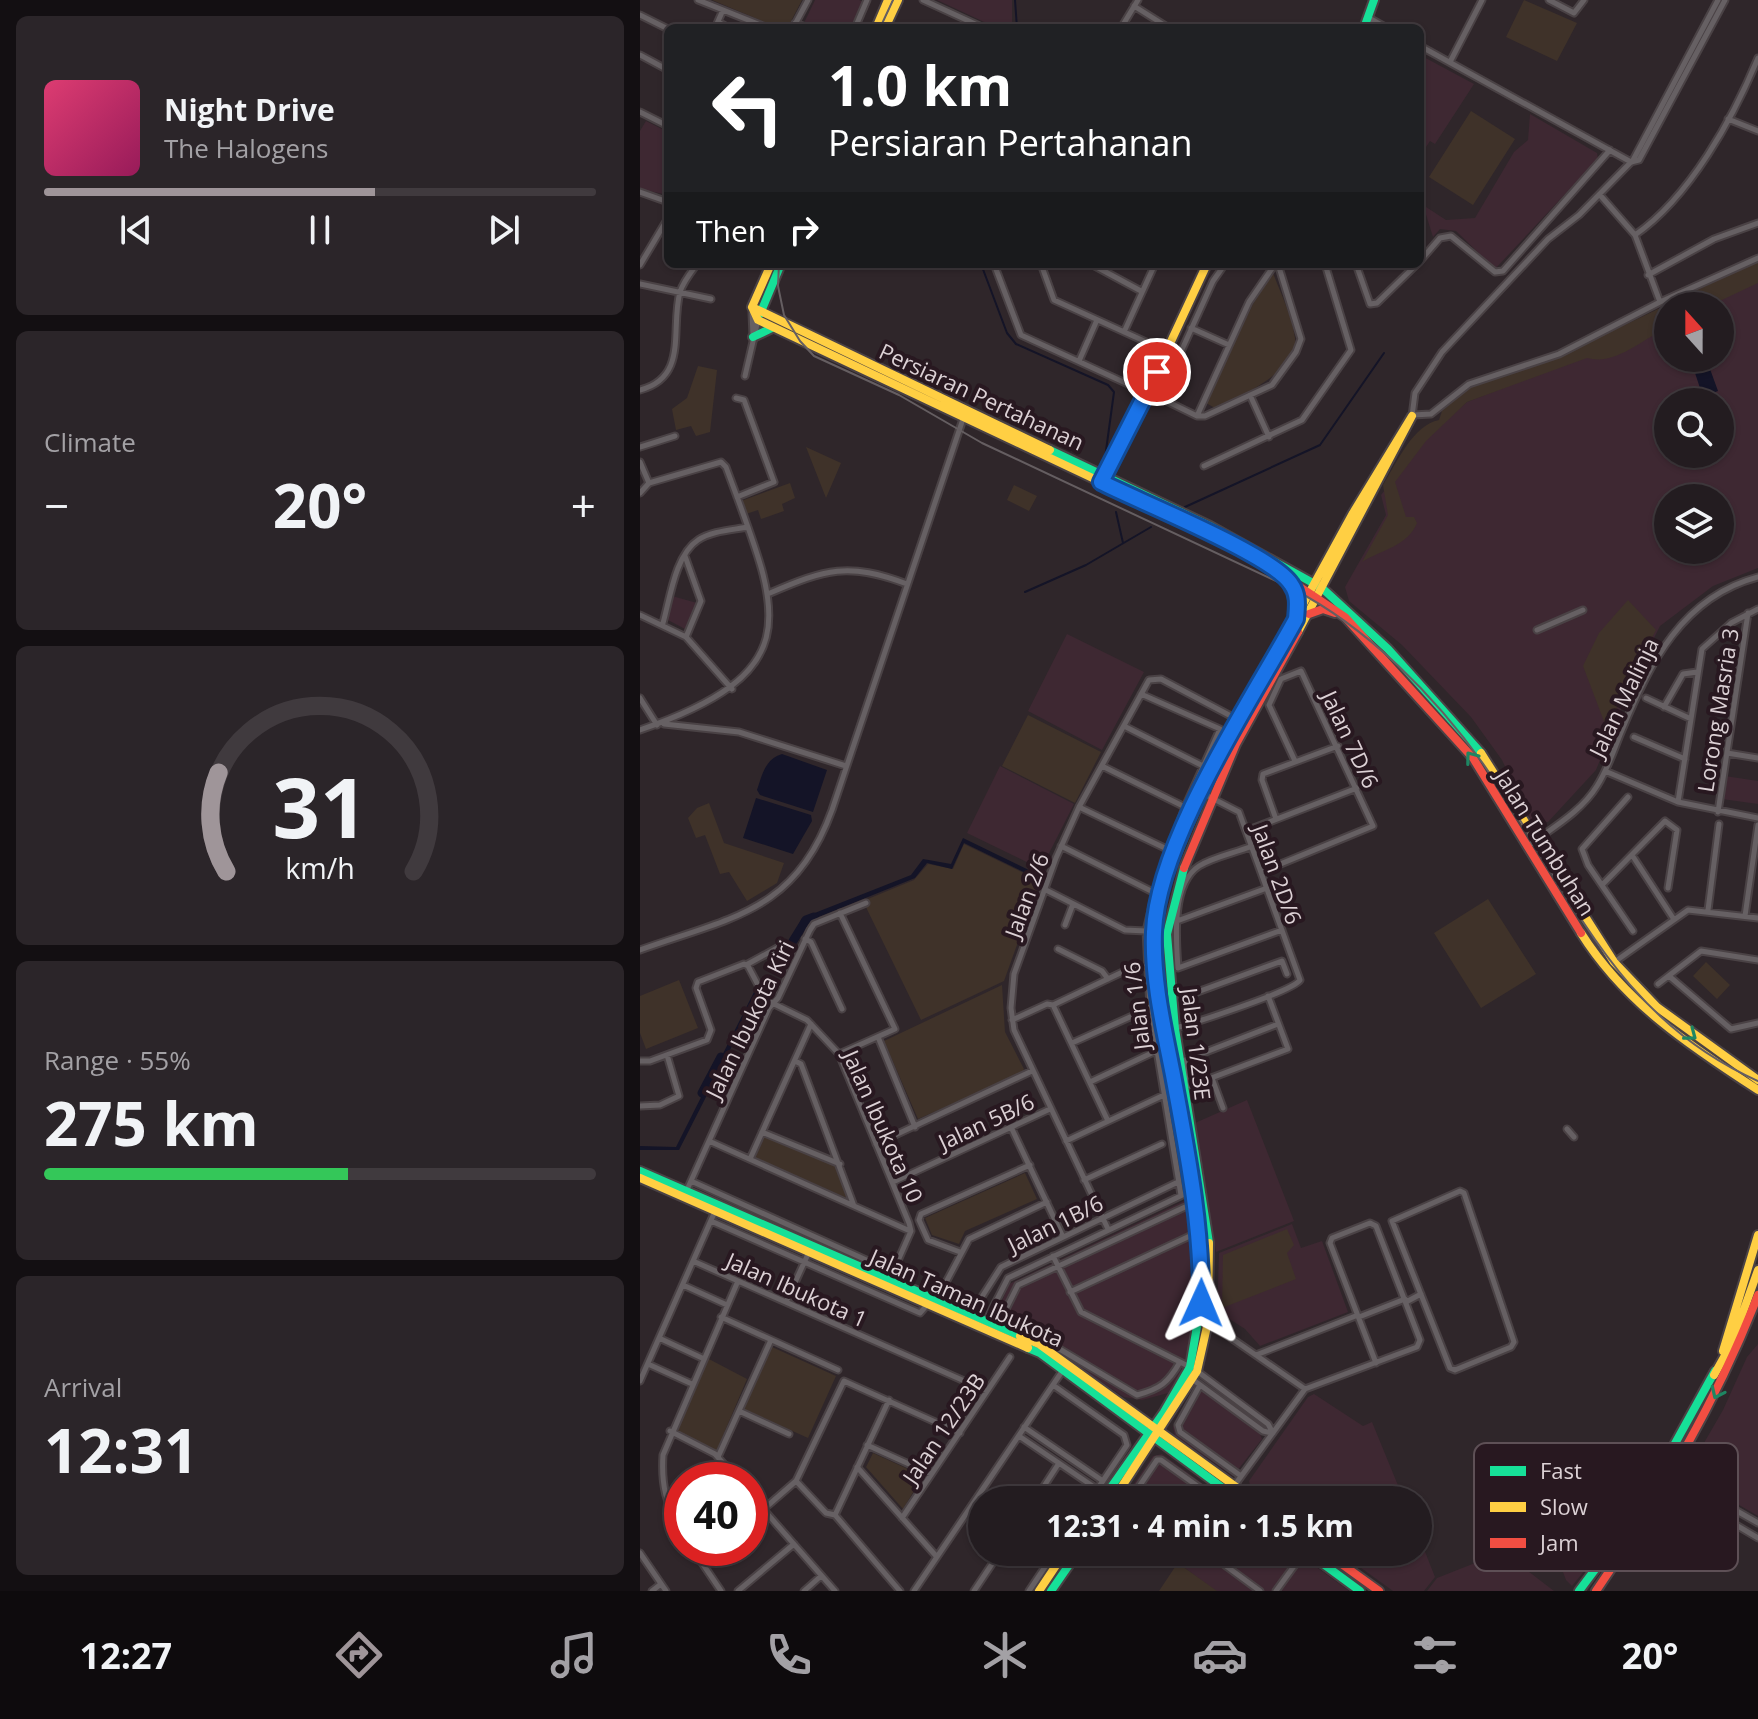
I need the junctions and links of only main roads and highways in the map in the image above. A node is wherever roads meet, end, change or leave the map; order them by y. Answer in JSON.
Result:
{"nodes":[{"id":1,"x":888,"y":0,"type":"edge"},
{"id":2,"x":898,"y":0,"type":"edge"},
{"id":3,"x":1374,"y":0,"type":"edge"},
{"id":4,"x":878,"y":24,"type":"edge"},
{"id":5,"x":887,"y":24,"type":"edge"},
{"id":6,"x":1366,"y":24,"type":"edge"},
{"id":7,"x":770,"y":268,"type":"edge"},
{"id":8,"x":779,"y":268,"type":"edge"},
{"id":9,"x":1205,"y":268,"type":"edge"},
{"id":10,"x":768,"y":295,"type":"junction"},
{"id":11,"x":756,"y":313,"type":"junction"},
{"id":12,"x":776,"y":323,"type":"junction"},
{"id":13,"x":753,"y":337,"type":"road end"},
{"id":14,"x":963,"y":410,"type":"junction"},
{"id":15,"x":1413,"y":416,"type":"road end"},
{"id":16,"x":1111,"y":465,"type":"junction"},
{"id":17,"x":1093,"y":469,"type":"junction"},
{"id":18,"x":1103,"y":479,"type":"junction"},
{"id":19,"x":1114,"y":480,"type":"junction"},
{"id":20,"x":1327,"y":572,"type":"junction"},
{"id":21,"x":1298,"y":575,"type":"junction"},
{"id":22,"x":1289,"y":580,"type":"junction"},
{"id":23,"x":1316,"y":591,"type":"junction"},
{"id":24,"x":1333,"y":597,"type":"junction"},
{"id":25,"x":1307,"y":616,"type":"junction"},
{"id":26,"x":1345,"y":617,"type":"junction"},
{"id":27,"x":1296,"y":619,"type":"junction"},
{"id":28,"x":1242,"y":722,"type":"junction"},
{"id":29,"x":1526,"y":822,"type":"junction"},
{"id":30,"x":1516,"y":827,"type":"junction"},
{"id":31,"x":1546,"y":854,"type":"junction"},
{"id":32,"x":1537,"y":860,"type":"junction"},
{"id":33,"x":1604,"y":949,"type":"junction"},
{"id":34,"x":1603,"y":965,"type":"junction"},
{"id":35,"x":1633,"y":984,"type":"junction"},
{"id":36,"x":1631,"y":997,"type":"junction"},
{"id":37,"x":1652,"y":1002,"type":"junction"},
{"id":38,"x":1650,"y":1014,"type":"junction"},
{"id":39,"x":1758,"y":1080,"type":"edge"},
{"id":40,"x":1758,"y":1090,"type":"edge"},
{"id":41,"x":640,"y":1171,"type":"edge"},
{"id":42,"x":640,"y":1178,"type":"edge"},
{"id":43,"x":1197,"y":1188,"type":"junction"},
{"id":44,"x":685,"y":1194,"type":"junction"},
{"id":45,"x":717,"y":1207,"type":"junction"},
{"id":46,"x":1758,"y":1235,"type":"edge"},
{"id":47,"x":1755,"y":1250,"type":"edge"},
{"id":48,"x":1758,"y":1270,"type":"edge"},
{"id":49,"x":889,"y":1280,"type":"junction"},
{"id":50,"x":1758,"y":1295,"type":"edge"},
{"id":51,"x":985,"y":1322,"type":"junction"},
{"id":52,"x":1714,"y":1375,"type":"junction"},
{"id":53,"x":1195,"y":1376,"type":"junction"},
{"id":54,"x":1167,"y":1414,"type":"junction"},
{"id":55,"x":1139,"y":1422,"type":"junction"},
{"id":56,"x":1154,"y":1433,"type":"junction"},
{"id":57,"x":1170,"y":1443,"type":"junction"},
{"id":58,"x":1677,"y":1443,"type":"edge"},
{"id":59,"x":1690,"y":1443,"type":"edge"},
{"id":60,"x":1142,"y":1449,"type":"junction"},
{"id":61,"x":1113,"y":1486,"type":"edge"},
{"id":62,"x":1122,"y":1486,"type":"edge"},
{"id":63,"x":1228,"y":1486,"type":"edge"},
{"id":64,"x":1056,"y":1566,"type":"edge"},
{"id":65,"x":1068,"y":1566,"type":"edge"},
{"id":66,"x":1325,"y":1566,"type":"edge"},
{"id":67,"x":1344,"y":1566,"type":"edge"},
{"id":68,"x":1594,"y":1571,"type":"edge"},
{"id":69,"x":1609,"y":1571,"type":"edge"},
{"id":70,"x":1352,"y":1588,"type":"edge"},
{"id":71,"x":1039,"y":1591,"type":"edge"},
{"id":72,"x":1051,"y":1591,"type":"edge"},
{"id":73,"x":1360,"y":1591,"type":"edge"},
{"id":74,"x":1379,"y":1591,"type":"edge"},
{"id":75,"x":1579,"y":1591,"type":"edge"},
{"id":76,"x":1596,"y":1591,"type":"edge"}],
"edges":[{"from":1,"to":4,"type":"main road"},
{"from":2,"to":5,"type":"main road"},
{"from":3,"to":6,"type":"main road"},
{"from":7,"to":11,"type":"main road"},
{"from":8,"to":10,"type":"main road"},
{"from":9,"to":16,"type":"main road"},
{"from":10,"to":11,"type":"main road"},
{"from":10,"to":12,"type":"main road"},
{"from":11,"to":12,"type":"main road","name":"Persiaran Pertahanan"},
{"from":12,"to":13,"type":"main road"},
{"from":12,"to":14,"type":"main road","name":"Persiaran Pertahanan"},
{"from":14,"to":17,"type":"main road","name":"Persiaran Pertahanan"},
{"from":14,"to":18,"type":"main road","name":"Persiaran Pertahanan"},
{"from":15,"to":20,"type":"main road"},
{"from":16,"to":17,"type":"main road"},
{"from":16,"to":18,"type":"main road"},
{"from":16,"to":19,"type":"main road"},
{"from":17,"to":18,"type":"main road","name":"Persiaran Pertahanan"},
{"from":18,"to":19,"type":"main road","name":"Persiaran Pertahanan"},
{"from":18,"to":22,"type":"main road","name":"Persiaran Pertahanan"},
{"from":19,"to":21,"type":"main road","name":"Persiaran Pertahanan"},
{"from":20,"to":21,"type":"main road"},
{"from":20,"to":23,"type":"main road"},
{"from":20,"to":24,"type":"main road"},
{"from":21,"to":23,"type":"main road","name":"Persiaran Pertahanan"},
{"from":22,"to":23,"type":"main road","name":"Persiaran Pertahanan"},
{"from":22,"to":27,"type":"main road"},
{"from":23,"to":24,"type":"main road","name":"Jalan Tumbuhan"},
{"from":23,"to":25,"type":"main road","name":"Jalan 1/23E"},
{"from":23,"to":26,"type":"main road","name":"Jalan Tumbuhan"},
{"from":23,"to":27,"type":"main road","name":"Jalan 1/23E"},
{"from":24,"to":29,"type":"main road","name":"Jalan Tumbuhan"},
{"from":25,"to":26,"type":"main road"},
{"from":25,"to":28,"type":"main road","name":"Jalan 1/23E"},
{"from":30,"to":26,"type":"main road","name":"Jalan Tumbuhan","one_way":true},
{"from":27,"to":28,"type":"main road","name":"Jalan 1/23E"},
{"from":28,"to":43,"type":"main road","name":"Jalan 1/23E"},
{"from":28,"to":43,"type":"main road","name":"Jalan 1/23E"},
{"from":29,"to":30,"type":"main road"},
{"from":29,"to":31,"type":"main road","name":"Jalan Tumbuhan"},
{"from":30,"to":32,"type":"main road","name":"Jalan Tumbuhan"},
{"from":31,"to":32,"type":"main road"},
{"from":31,"to":33,"type":"main road","name":"Jalan Tumbuhan"},
{"from":32,"to":34,"type":"main road","name":"Jalan Tumbuhan"},
{"from":33,"to":34,"type":"main road"},
{"from":33,"to":35,"type":"main road","name":"Jalan Tumbuhan"},
{"from":34,"to":36,"type":"main road","name":"Jalan Tumbuhan"},
{"from":35,"to":36,"type":"main road"},
{"from":35,"to":37,"type":"main road","name":"Jalan Tumbuhan"},
{"from":36,"to":38,"type":"main road","name":"Jalan Tumbuhan"},
{"from":37,"to":38,"type":"main road"},
{"from":37,"to":39,"type":"main road","name":"Jalan Tumbuhan","one_way":true},
{"from":38,"to":40,"type":"main road","name":"Jalan Tumbuhan"},
{"from":41,"to":44,"type":"main road","name":"Jalan Taman Ibukota"},
{"from":42,"to":44,"type":"main road","name":"Jalan Taman Ibukota"},
{"from":43,"to":53,"type":"main road","name":"Jalan 1/23E"},
{"from":43,"to":53,"type":"main road","name":"Jalan 1/23E"},
{"from":44,"to":45,"type":"main road","name":"Jalan Taman Ibukota"},
{"from":45,"to":49,"type":"main road","name":"Jalan Taman Ibukota"},
{"from":45,"to":49,"type":"main road","name":"Jalan Taman Ibukota"},
{"from":46,"to":47,"type":"main road"},
{"from":47,"to":52,"type":"main road"},
{"from":48,"to":52,"type":"main road"},
{"from":49,"to":51,"type":"main road","name":"Jalan Taman Ibukota"},
{"from":49,"to":51,"type":"main road","name":"Jalan Taman Ibukota"},
{"from":50,"to":59,"type":"main road","one_way":true},
{"from":51,"to":55,"type":"main road","name":"Jalan Taman Ibukota"},
{"from":52,"to":58,"type":"main road"},
{"from":53,"to":54,"type":"main road","name":"Jalan 1/23E"},
{"from":54,"to":55,"type":"main road"},
{"from":54,"to":56,"type":"main road","name":"Jalan 1/23E"},
{"from":54,"to":57,"type":"main road"},
{"from":55,"to":56,"type":"main road","name":"Jalan Taman Ibukota"},
{"from":55,"to":60,"type":"main road"},
{"from":56,"to":57,"type":"main road","name":"Jalan Taman Ibukota"},
{"from":56,"to":60,"type":"main road","name":"Jalan 1/23E"},
{"from":57,"to":60,"type":"main road"},
{"from":57,"to":63,"type":"main road","name":"Jalan Taman Ibukota"},
{"from":60,"to":61,"type":"main road"},
{"from":60,"to":62,"type":"main road"},
{"from":64,"to":71,"type":"main road"},
{"from":65,"to":72,"type":"main road"},
{"from":66,"to":70,"type":"main road"},
{"from":67,"to":74,"type":"main road"},
{"from":68,"to":75,"type":"main road"},
{"from":69,"to":76,"type":"main road","one_way":true},
{"from":70,"to":73,"type":"main road"}]}
